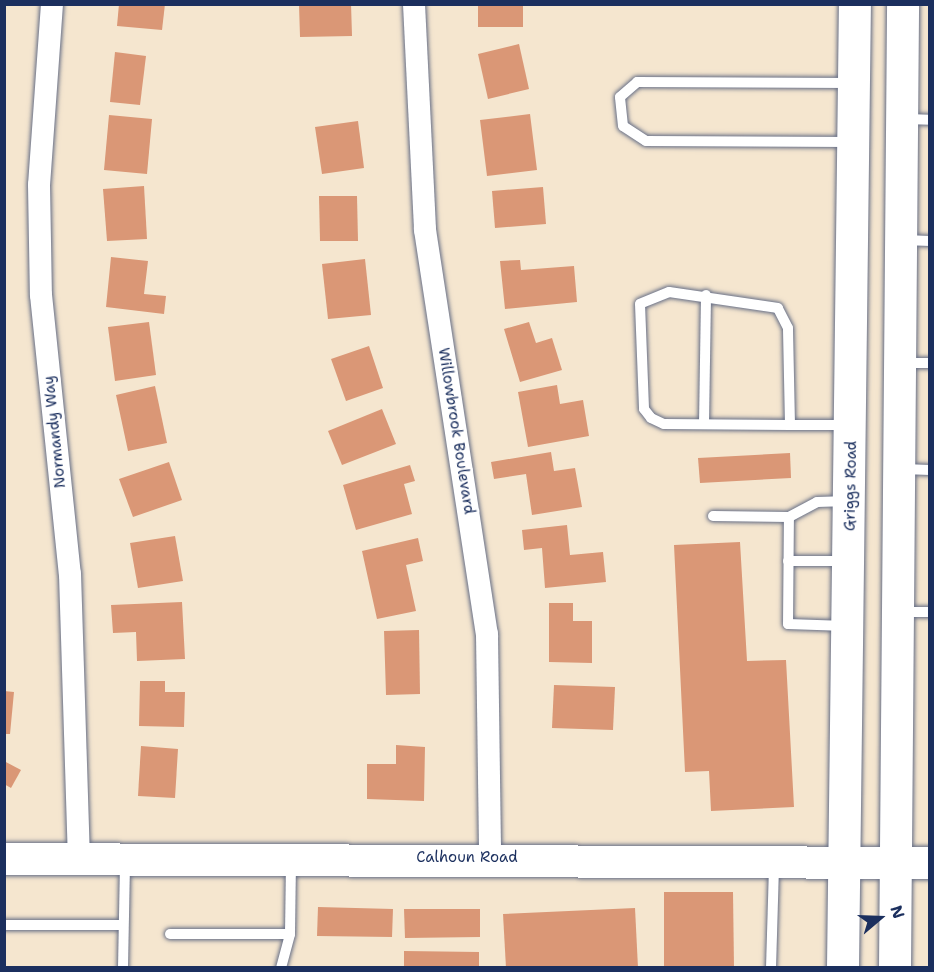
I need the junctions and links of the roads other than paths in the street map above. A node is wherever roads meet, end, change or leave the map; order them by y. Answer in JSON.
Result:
{"nodes":[{"id":1,"x":52,"y":4,"type":"edge"},
{"id":2,"x":414,"y":4,"type":"edge"},
{"id":3,"x":855,"y":4,"type":"edge"},
{"id":4,"x":903,"y":4,"type":"edge"},
{"id":5,"x":854,"y":83,"type":"junction"},
{"id":6,"x":916,"y":119,"type":"edge"},
{"id":7,"x":854,"y":130,"type":"junction"},
{"id":8,"x":915,"y":240,"type":"edge"},
{"id":9,"x":706,"y":296,"type":"junction"},
{"id":10,"x":915,"y":363,"type":"edge"},
{"id":11,"x":704,"y":424,"type":"junction"},
{"id":12,"x":790,"y":425,"type":"junction"},
{"id":13,"x":852,"y":425,"type":"junction"},
{"id":14,"x":899,"y":468,"type":"junction"},
{"id":15,"x":851,"y":469,"type":"junction"},
{"id":16,"x":930,"y":470,"type":"edge"},
{"id":17,"x":851,"y":501,"type":"junction"},
{"id":18,"x":713,"y":516,"type":"dead end"},
{"id":19,"x":789,"y":517,"type":"junction"},
{"id":20,"x":788,"y":561,"type":"junction"},
{"id":21,"x":850,"y":561,"type":"junction"},
{"id":22,"x":897,"y":612,"type":"junction"},
{"id":23,"x":930,"y":612,"type":"edge"},
{"id":24,"x":849,"y":626,"type":"junction"},
{"id":25,"x":490,"y":857,"type":"junction"},
{"id":26,"x":291,"y":858,"type":"junction"},
{"id":27,"x":4,"y":860,"type":"edge"},
{"id":28,"x":79,"y":860,"type":"junction"},
{"id":29,"x":126,"y":860,"type":"junction"},
{"id":30,"x":845,"y":861,"type":"junction"},
{"id":31,"x":774,"y":862,"type":"junction"},
{"id":32,"x":895,"y":862,"type":"junction"},
{"id":33,"x":930,"y":863,"type":"edge"},
{"id":34,"x":4,"y":925,"type":"edge"},
{"id":35,"x":123,"y":925,"type":"junction"},
{"id":36,"x":170,"y":934,"type":"dead end"},
{"id":37,"x":290,"y":934,"type":"junction"},
{"id":38,"x":123,"y":968,"type":"edge"},
{"id":39,"x":281,"y":968,"type":"edge"},
{"id":40,"x":771,"y":968,"type":"edge"},
{"id":41,"x":843,"y":968,"type":"edge"},
{"id":42,"x":895,"y":968,"type":"edge"}],
"edges":[{"from":1,"to":28,"type":"street","name":"Normandy Way"},
{"from":2,"to":25,"type":"street","name":"Willowbrook Boulevard"},
{"from":3,"to":5,"type":"main road","name":"Griggs Road"},
{"from":4,"to":6,"type":"main road"},
{"from":5,"to":7,"type":"main road","name":"Griggs Road"},
{"from":5,"to":7,"type":"lane"},
{"from":6,"to":7,"type":"main road"},
{"from":6,"to":8,"type":"main road"},
{"from":7,"to":13,"type":"main road","name":"Griggs Road"},
{"from":8,"to":10,"type":"main road"},
{"from":9,"to":11,"type":"lane"},
{"from":9,"to":11,"type":"lane"},
{"from":9,"to":12,"type":"lane"},
{"from":10,"to":14,"type":"main road"},
{"from":11,"to":12,"type":"lane"},
{"from":12,"to":13,"type":"lane"},
{"from":13,"to":15,"type":"main road","name":"Griggs Road"},
{"from":14,"to":15,"type":"main road"},
{"from":14,"to":16,"type":"lane"},
{"from":14,"to":22,"type":"main road"},
{"from":15,"to":17,"type":"main road","name":"Griggs Road"},
{"from":17,"to":19,"type":"lane"},
{"from":17,"to":21,"type":"main road","name":"Griggs Road"},
{"from":18,"to":19,"type":"lane"},
{"from":19,"to":20,"type":"lane"},
{"from":20,"to":21,"type":"lane"},
{"from":20,"to":24,"type":"lane"},
{"from":21,"to":24,"type":"main road","name":"Griggs Road"},
{"from":22,"to":23,"type":"lane"},
{"from":22,"to":32,"type":"main road"},
{"from":24,"to":30,"type":"main road","name":"Griggs Road"},
{"from":25,"to":26,"type":"main road","name":"Calhoun Road"},
{"from":25,"to":31,"type":"main road","name":"Calhoun Road"},
{"from":26,"to":29,"type":"main road","name":"Calhoun Road"},
{"from":26,"to":37,"type":"lane"},
{"from":27,"to":28,"type":"main road","name":"Calhoun Road"},
{"from":28,"to":29,"type":"main road","name":"Calhoun Road"},
{"from":29,"to":35,"type":"lane"},
{"from":30,"to":31,"type":"main road","name":"Calhoun Road"},
{"from":30,"to":32,"type":"main road","name":"Calhoun Road"},
{"from":30,"to":41,"type":"main road","name":"Griggs Road"},
{"from":31,"to":40,"type":"lane"},
{"from":32,"to":33,"type":"main road","name":"Calhoun Road"},
{"from":32,"to":42,"type":"main road"},
{"from":34,"to":35,"type":"lane"},
{"from":35,"to":38,"type":"lane"},
{"from":36,"to":37,"type":"lane"},
{"from":37,"to":39,"type":"lane"}]}
